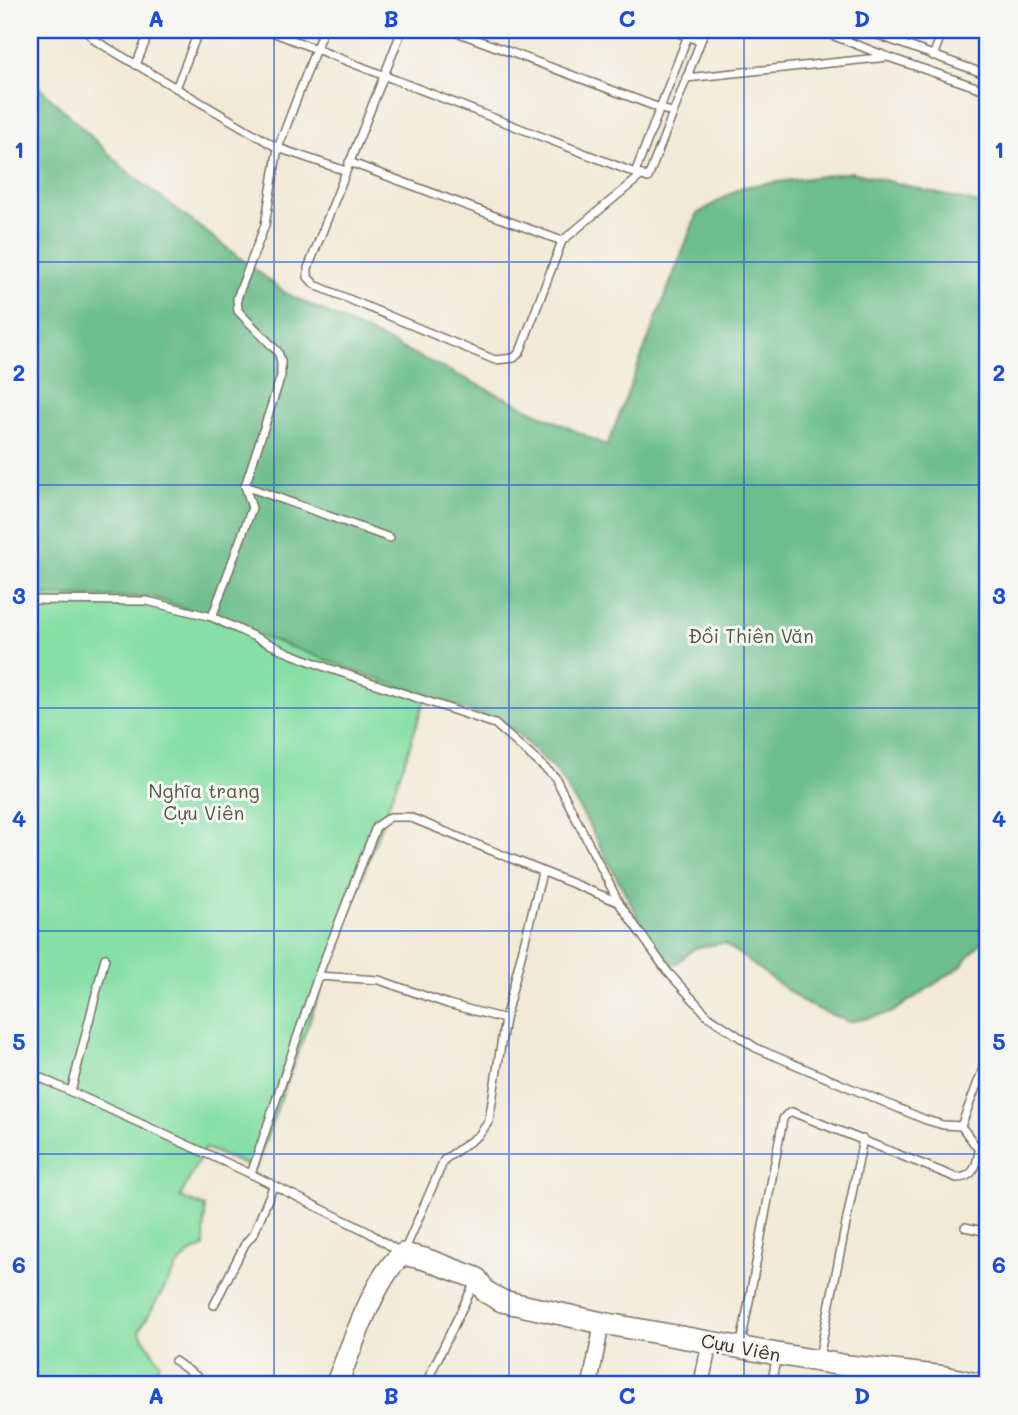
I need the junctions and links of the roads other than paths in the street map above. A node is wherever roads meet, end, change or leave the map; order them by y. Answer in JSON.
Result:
{"nodes":[{"id":1,"x":85,"y":30,"type":"edge"},
{"id":2,"x":149,"y":30,"type":"edge"},
{"id":3,"x":199,"y":30,"type":"edge"},
{"id":4,"x":267,"y":30,"type":"edge"},
{"id":5,"x":323,"y":30,"type":"edge"},
{"id":6,"x":402,"y":30,"type":"edge"},
{"id":7,"x":451,"y":30,"type":"edge"},
{"id":8,"x":670,"y":30,"type":"edge"},
{"id":9,"x":705,"y":30,"type":"edge"},
{"id":10,"x":819,"y":30,"type":"edge"},
{"id":11,"x":864,"y":30,"type":"edge"},
{"id":12,"x":943,"y":30,"type":"edge"},
{"id":13,"x":689,"y":33,"type":"edge"},
{"id":14,"x":700,"y":41,"type":"junction"},
{"id":15,"x":316,"y":48,"type":"junction"},
{"id":16,"x":933,"y":56,"type":"junction"},
{"id":17,"x":888,"y":57,"type":"junction"},
{"id":18,"x":136,"y":65,"type":"junction"},
{"id":19,"x":383,"y":75,"type":"junction"},
{"id":20,"x":988,"y":75,"type":"edge"},
{"id":21,"x":686,"y":78,"type":"junction"},
{"id":22,"x":176,"y":88,"type":"junction"},
{"id":23,"x":988,"y":92,"type":"edge"},
{"id":24,"x":660,"y":108,"type":"junction"},
{"id":25,"x":673,"y":113,"type":"junction"},
{"id":26,"x":278,"y":148,"type":"junction"},
{"id":27,"x":349,"y":162,"type":"junction"},
{"id":28,"x":346,"y":171,"type":"junction"},
{"id":29,"x":642,"y":175,"type":"junction"},
{"id":30,"x":562,"y":241,"type":"junction"},
{"id":31,"x":245,"y":486,"type":"junction"},
{"id":32,"x":390,"y":538,"type":"dead end"},
{"id":33,"x":30,"y":600,"type":"edge"},
{"id":34,"x":212,"y":617,"type":"junction"},
{"id":35,"x":542,"y":873,"type":"junction"},
{"id":36,"x":619,"y":903,"type":"junction"},
{"id":37,"x":105,"y":958,"type":"dead end"},
{"id":38,"x":318,"y":976,"type":"junction"},
{"id":39,"x":505,"y":1019,"type":"junction"},
{"id":40,"x":988,"y":1056,"type":"edge"},
{"id":41,"x":30,"y":1073,"type":"edge"},
{"id":42,"x":71,"y":1092,"type":"junction"},
{"id":43,"x":961,"y":1126,"type":"junction"},
{"id":44,"x":863,"y":1139,"type":"junction"},
{"id":45,"x":251,"y":1174,"type":"junction"},
{"id":46,"x":273,"y":1187,"type":"junction"},
{"id":47,"x":965,"y":1227,"type":"dead end"},
{"id":48,"x":988,"y":1232,"type":"edge"},
{"id":49,"x":403,"y":1254,"type":"junction"},
{"id":50,"x":476,"y":1279,"type":"junction"},
{"id":51,"x":214,"y":1305,"type":"dead end"},
{"id":52,"x":603,"y":1323,"type":"junction"},
{"id":53,"x":710,"y":1341,"type":"junction"},
{"id":54,"x":741,"y":1347,"type":"junction"},
{"id":55,"x":777,"y":1354,"type":"junction"},
{"id":56,"x":174,"y":1361,"type":"dead end"},
{"id":57,"x":819,"y":1361,"type":"junction"},
{"id":58,"x":846,"y":1376,"type":"edge"},
{"id":59,"x":943,"y":1381,"type":"edge"},
{"id":60,"x":209,"y":1385,"type":"edge"},
{"id":61,"x":336,"y":1385,"type":"edge"},
{"id":62,"x":425,"y":1385,"type":"edge"},
{"id":63,"x":590,"y":1385,"type":"edge"},
{"id":64,"x":701,"y":1385,"type":"edge"},
{"id":65,"x":771,"y":1385,"type":"edge"},
{"id":66,"x":981,"y":1385,"type":"edge"}],
"edges":[{"from":1,"to":18,"type":"lane"},
{"from":2,"to":18,"type":"lane"},
{"from":3,"to":22,"type":"lane"},
{"from":4,"to":15,"type":"lane"},
{"from":5,"to":15,"type":"lane"},
{"from":6,"to":19,"type":"lane"},
{"from":7,"to":24,"type":"lane"},
{"from":8,"to":13,"type":"lane"},
{"from":9,"to":14,"type":"lane"},
{"from":10,"to":17,"type":"lane"},
{"from":11,"to":16,"type":"lane"},
{"from":12,"to":16,"type":"lane"},
{"from":13,"to":14,"type":"lane"},
{"from":13,"to":24,"type":"lane"},
{"from":14,"to":21,"type":"lane"},
{"from":15,"to":19,"type":"lane"},
{"from":15,"to":26,"type":"lane"},
{"from":16,"to":20,"type":"lane"},
{"from":17,"to":21,"type":"lane"},
{"from":17,"to":23,"type":"lane"},
{"from":18,"to":22,"type":"lane"},
{"from":19,"to":27,"type":"lane"},
{"from":19,"to":29,"type":"lane"},
{"from":21,"to":25,"type":"lane"},
{"from":22,"to":26,"type":"lane"},
{"from":24,"to":25,"type":"lane"},
{"from":24,"to":29,"type":"lane"},
{"from":25,"to":29,"type":"lane"},
{"from":26,"to":28,"type":"lane"},
{"from":26,"to":31,"type":"lane"},
{"from":27,"to":28,"type":"lane"},
{"from":27,"to":30,"type":"lane"},
{"from":28,"to":30,"type":"lane"},
{"from":29,"to":30,"type":"lane"},
{"from":31,"to":32,"type":"lane"},
{"from":31,"to":34,"type":"lane"},
{"from":33,"to":34,"type":"lane"},
{"from":34,"to":36,"type":"lane"},
{"from":35,"to":36,"type":"lane"},
{"from":35,"to":38,"type":"lane"},
{"from":35,"to":39,"type":"lane"},
{"from":36,"to":43,"type":"lane"},
{"from":37,"to":42,"type":"lane"},
{"from":38,"to":39,"type":"lane"},
{"from":38,"to":45,"type":"lane"},
{"from":39,"to":49,"type":"lane"},
{"from":40,"to":43,"type":"lane"},
{"from":41,"to":42,"type":"lane"},
{"from":42,"to":45,"type":"lane"},
{"from":43,"to":44,"type":"lane"},
{"from":44,"to":54,"type":"lane"},
{"from":44,"to":57,"type":"lane"},
{"from":45,"to":46,"type":"lane"},
{"from":46,"to":49,"type":"lane"},
{"from":46,"to":51,"type":"lane"},
{"from":47,"to":48,"type":"lane"},
{"from":49,"to":50,"type":"street"},
{"from":49,"to":61,"type":"street"},
{"from":50,"to":52,"type":"street","name":"Cựu Viên"},
{"from":50,"to":62,"type":"lane"},
{"from":52,"to":53,"type":"street","name":"Cựu Viên"},
{"from":52,"to":63,"type":"street"},
{"from":53,"to":54,"type":"street","name":"Cựu Viên"},
{"from":53,"to":64,"type":"street"},
{"from":54,"to":55,"type":"street","name":"Cựu Viên"},
{"from":55,"to":57,"type":"street","name":"Cựu Viên"},
{"from":55,"to":65,"type":"lane"},
{"from":56,"to":60,"type":"lane"},
{"from":57,"to":58,"type":"street","name":"Cựu Viên"},
{"from":58,"to":59,"type":"street","name":"Cựu Viên"},
{"from":59,"to":66,"type":"street","name":"Cựu Viên"}]}
